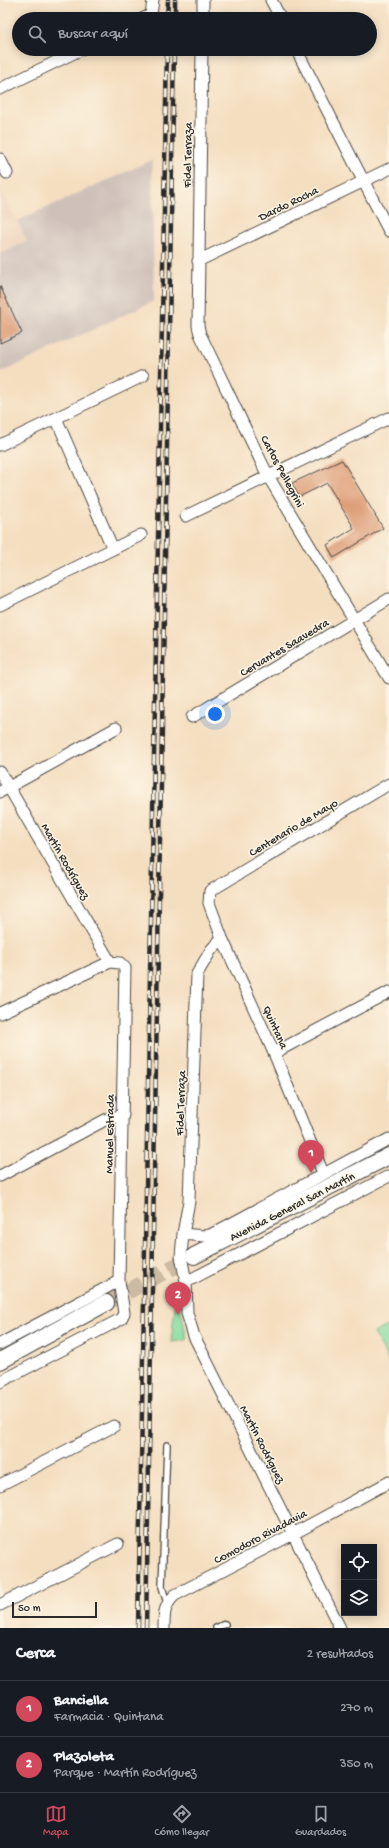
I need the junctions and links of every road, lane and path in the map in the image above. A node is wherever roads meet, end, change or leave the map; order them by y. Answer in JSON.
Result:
{"nodes":[{"id":1,"x":153,"y":0,"type":"edge"},
{"id":2,"x":203,"y":0,"type":"edge"},
{"id":3,"x":271,"y":0,"type":"edge"},
{"id":4,"x":149,"y":12,"type":"edge"},
{"id":5,"x":203,"y":12,"type":"edge"},
{"id":6,"x":277,"y":12,"type":"edge"},
{"id":7,"x":68,"y":56,"type":"edge"},
{"id":8,"x":202,"y":56,"type":"edge"},
{"id":9,"x":299,"y":56,"type":"edge"},
{"id":10,"x":0,"y":90,"type":"edge"},
{"id":11,"x":0,"y":159,"type":"edge"},
{"id":12,"x":389,"y":169,"type":"edge"},
{"id":13,"x":7,"y":172,"type":"dead end"},
{"id":14,"x":362,"y":182,"type":"junction"},
{"id":15,"x":389,"y":231,"type":"edge"},
{"id":16,"x":198,"y":261,"type":"junction"},
{"id":17,"x":143,"y":376,"type":"dead end"},
{"id":18,"x":56,"y":418,"type":"junction"},
{"id":19,"x":389,"y":418,"type":"edge"},
{"id":20,"x":0,"y":445,"type":"edge"},
{"id":21,"x":268,"y":476,"type":"junction"},
{"id":22,"x":186,"y":516,"type":"dead end"},
{"id":23,"x":141,"y":535,"type":"dead end"},
{"id":24,"x":113,"y":549,"type":"junction"},
{"id":25,"x":389,"y":599,"type":"edge"},
{"id":26,"x":0,"y":605,"type":"edge"},
{"id":27,"x":356,"y":620,"type":"junction"},
{"id":28,"x":389,"y":678,"type":"edge"},
{"id":29,"x":192,"y":717,"type":"dead end"},
{"id":30,"x":116,"y":728,"type":"dead end"},
{"id":31,"x":0,"y":772,"type":"edge"},
{"id":32,"x":389,"y":784,"type":"edge"},
{"id":33,"x":4,"y":789,"type":"edge"},
{"id":34,"x":210,"y":891,"type":"joint"},
{"id":35,"x":219,"y":942,"type":"junction"},
{"id":36,"x":110,"y":962,"type":"junction"},
{"id":37,"x":389,"y":992,"type":"edge"},
{"id":38,"x":1,"y":1010,"type":"edge"},
{"id":39,"x":274,"y":1053,"type":"junction"},
{"id":40,"x":123,"y":1115,"type":"junction"},
{"id":41,"x":389,"y":1139,"type":"edge"},
{"id":42,"x":389,"y":1156,"type":"edge"},
{"id":43,"x":323,"y":1173,"type":"junction"},
{"id":44,"x":0,"y":1176,"type":"edge"},
{"id":45,"x":389,"y":1176,"type":"edge"},
{"id":46,"x":183,"y":1234,"type":"junction"},
{"id":47,"x":194,"y":1256,"type":"tunnel mouth"},
{"id":48,"x":182,"y":1267,"type":"joint"},
{"id":49,"x":119,"y":1281,"type":"junction"},
{"id":50,"x":186,"y":1282,"type":"junction"},
{"id":51,"x":114,"y":1302,"type":"junction"},
{"id":52,"x":0,"y":1344,"type":"edge"},
{"id":53,"x":0,"y":1361,"type":"edge"},
{"id":54,"x":0,"y":1382,"type":"edge"},
{"id":55,"x":114,"y":1426,"type":"dead end"},
{"id":56,"x":167,"y":1445,"type":"dead end"},
{"id":57,"x":389,"y":1482,"type":"edge"},
{"id":58,"x":0,"y":1485,"type":"edge"},
{"id":59,"x":293,"y":1534,"type":"junction"},
{"id":60,"x":118,"y":1544,"type":"dead end"},
{"id":61,"x":167,"y":1603,"type":"junction"},
{"id":62,"x":0,"y":1605,"type":"edge"},
{"id":63,"x":225,"y":1624,"type":"dead end"},
{"id":64,"x":164,"y":1628,"type":"edge"},
{"id":65,"x":216,"y":1628,"type":"edge"},
{"id":66,"x":340,"y":1628,"type":"edge"}],
"edges":[{"from":1,"to":4,"type":"street"},
{"from":2,"to":5,"type":"street"},
{"from":3,"to":6,"type":"street"},
{"from":7,"to":10,"type":"street"},
{"from":8,"to":16,"type":"street","name":"Fidel Terraza"},
{"from":9,"to":14,"type":"street"},
{"from":11,"to":13,"type":"street"},
{"from":12,"to":14,"type":"street","name":"Dardo Rocha"},
{"from":14,"to":15,"type":"street"},
{"from":14,"to":16,"type":"street","name":"Dardo Rocha"},
{"from":16,"to":21,"type":"street","name":"Carlos Pellegrini"},
{"from":17,"to":18,"type":"street"},
{"from":18,"to":20,"type":"street"},
{"from":18,"to":24,"type":"street"},
{"from":19,"to":21,"type":"street"},
{"from":21,"to":22,"type":"street"},
{"from":21,"to":27,"type":"street","name":"Carlos Pellegrini"},
{"from":23,"to":24,"type":"street"},
{"from":24,"to":26,"type":"street"},
{"from":25,"to":27,"type":"street","name":"Cervantes Saavedra"},
{"from":27,"to":28,"type":"street","name":"Carlos Pellegrini"},
{"from":27,"to":29,"type":"street","name":"Cervantes Saavedra"},
{"from":30,"to":33,"type":"street"},
{"from":31,"to":33,"type":"street","name":"Martín Rodríguez"},
{"from":32,"to":34,"type":"street","name":"Centenario de Mayo"},
{"from":33,"to":36,"type":"street","name":"Martín Rodríguez"},
{"from":34,"to":35,"type":"street","name":"Quintana"},
{"from":35,"to":39,"type":"street","name":"Quintana"},
{"from":35,"to":46,"type":"street","name":"Fidel Terraza"},
{"from":36,"to":38,"type":"street"},
{"from":36,"to":40,"type":"street","name":"Manuel Estrada"},
{"from":37,"to":39,"type":"street"},
{"from":39,"to":43,"type":"street","name":"Quintana"},
{"from":40,"to":44,"type":"street"},
{"from":40,"to":49,"type":"street","name":"Manuel Estrada"},
{"from":41,"to":43,"type":"street"},
{"from":42,"to":47,"type":"main road","name":"Avenida General San Martín"},
{"from":43,"to":46,"type":"street"},
{"from":45,"to":50,"type":"street"},
{"from":46,"to":48,"type":"street","name":"Fidel Terraza"},
{"from":48,"to":50,"type":"street","name":"Martín Rodríguez"},
{"from":49,"to":51,"type":"street","name":"Manuel Estrada"},
{"from":49,"to":52,"type":"street"},
{"from":50,"to":59,"type":"street","name":"Martín Rodríguez"},
{"from":51,"to":53,"type":"main road"},
{"from":51,"to":54,"type":"street","name":"Manuel Estrada"},
{"from":55,"to":58,"type":"street"},
{"from":56,"to":61,"type":"lane"},
{"from":57,"to":59,"type":"street","name":"Comodoro Rivadavia"},
{"from":59,"to":61,"type":"street","name":"Comodoro Rivadavia"},
{"from":59,"to":66,"type":"street","name":"Martín Rodríguez"},
{"from":60,"to":62,"type":"street"},
{"from":61,"to":64,"type":"street"},
{"from":63,"to":65,"type":"lane"}]}
